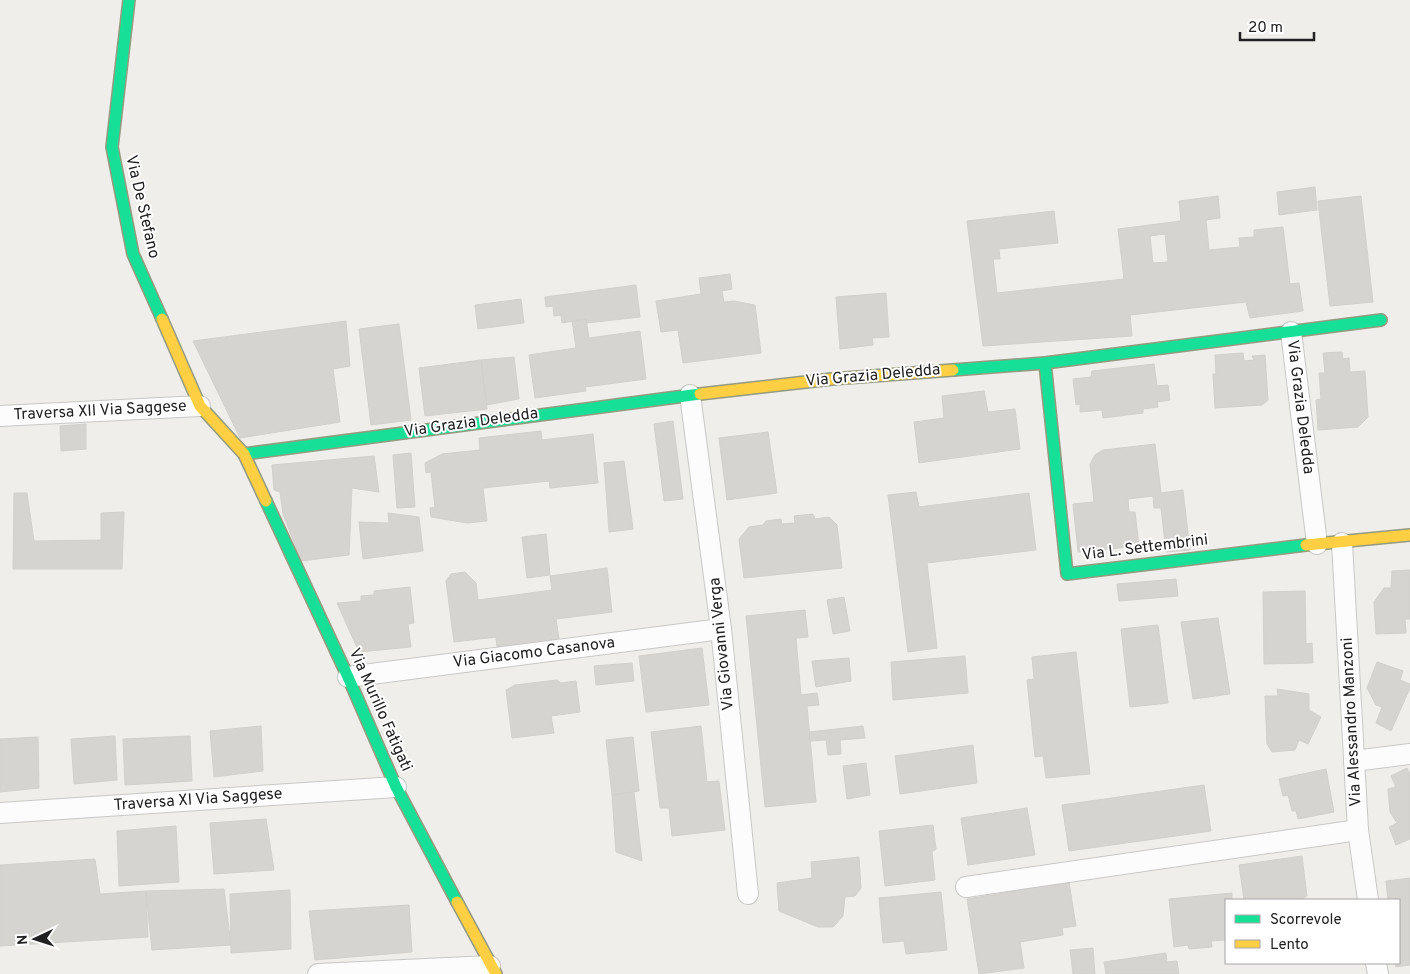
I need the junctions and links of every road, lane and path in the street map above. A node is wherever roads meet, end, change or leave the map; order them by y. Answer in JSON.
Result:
{"nodes":[{"id":1,"x":129,"y":0,"type":"edge"},
{"id":2,"x":1381,"y":320,"type":"dead end"},
{"id":3,"x":1291,"y":332,"type":"junction"},
{"id":4,"x":1045,"y":363,"type":"junction"},
{"id":5,"x":690,"y":394,"type":"junction"},
{"id":6,"x":200,"y":406,"type":"junction"},
{"id":7,"x":0,"y":416,"type":"edge"},
{"id":8,"x":244,"y":454,"type":"junction"},
{"id":9,"x":1410,"y":535,"type":"edge"},
{"id":10,"x":1342,"y":543,"type":"junction"},
{"id":11,"x":1317,"y":544,"type":"junction"},
{"id":12,"x":721,"y":629,"type":"junction"},
{"id":13,"x":348,"y":677,"type":"junction"},
{"id":14,"x":1410,"y":754,"type":"edge"},
{"id":15,"x":1354,"y":761,"type":"junction"},
{"id":16,"x":396,"y":787,"type":"junction"},
{"id":17,"x":0,"y":814,"type":"edge"},
{"id":18,"x":1358,"y":830,"type":"junction"},
{"id":19,"x":966,"y":887,"type":"dead end"},
{"id":20,"x":748,"y":894,"type":"dead end"},
{"id":21,"x":1368,"y":899,"type":"edge"},
{"id":22,"x":493,"y":970,"type":"edge"},
{"id":23,"x":318,"y":974,"type":"edge"}],
"edges":[{"from":1,"to":6,"type":"street","name":"Via De Stefano"},
{"from":2,"to":3,"type":"street"},
{"from":3,"to":4,"type":"street","name":"Via Grazia Deledda"},
{"from":3,"to":11,"type":"street","name":"Via Grazia Deledda"},
{"from":4,"to":5,"type":"street","name":"Via Grazia Deledda"},
{"from":4,"to":11,"type":"street","name":"Via L. Settembrini"},
{"from":5,"to":8,"type":"street","name":"Via Grazia Deledda"},
{"from":5,"to":12,"type":"street","name":"Via Giovanni Verga"},
{"from":6,"to":7,"type":"street","name":"Traversa XII Via Saggese"},
{"from":6,"to":8,"type":"street","name":"Via De Stefano"},
{"from":8,"to":13,"type":"street","name":"Via Murillo Fatigati"},
{"from":9,"to":10,"type":"street"},
{"from":10,"to":11,"type":"street"},
{"from":10,"to":15,"type":"street","name":"Via Alessandro Manzoni"},
{"from":12,"to":13,"type":"street","name":"Via Giacomo Casanova"},
{"from":12,"to":20,"type":"street","name":"Via Giovanni Verga"},
{"from":13,"to":16,"type":"street","name":"Via Murillo Fatigati"},
{"from":14,"to":15,"type":"street"},
{"from":15,"to":18,"type":"street","name":"Via Alessandro Manzoni"},
{"from":16,"to":17,"type":"street","name":"Traversa XI Via Saggese"},
{"from":16,"to":22,"type":"street","name":"Via Murillo Fatigati"},
{"from":18,"to":19,"type":"street"},
{"from":18,"to":21,"type":"street","name":"Via Alessandro Manzoni"},
{"from":22,"to":23,"type":"street"}]}
